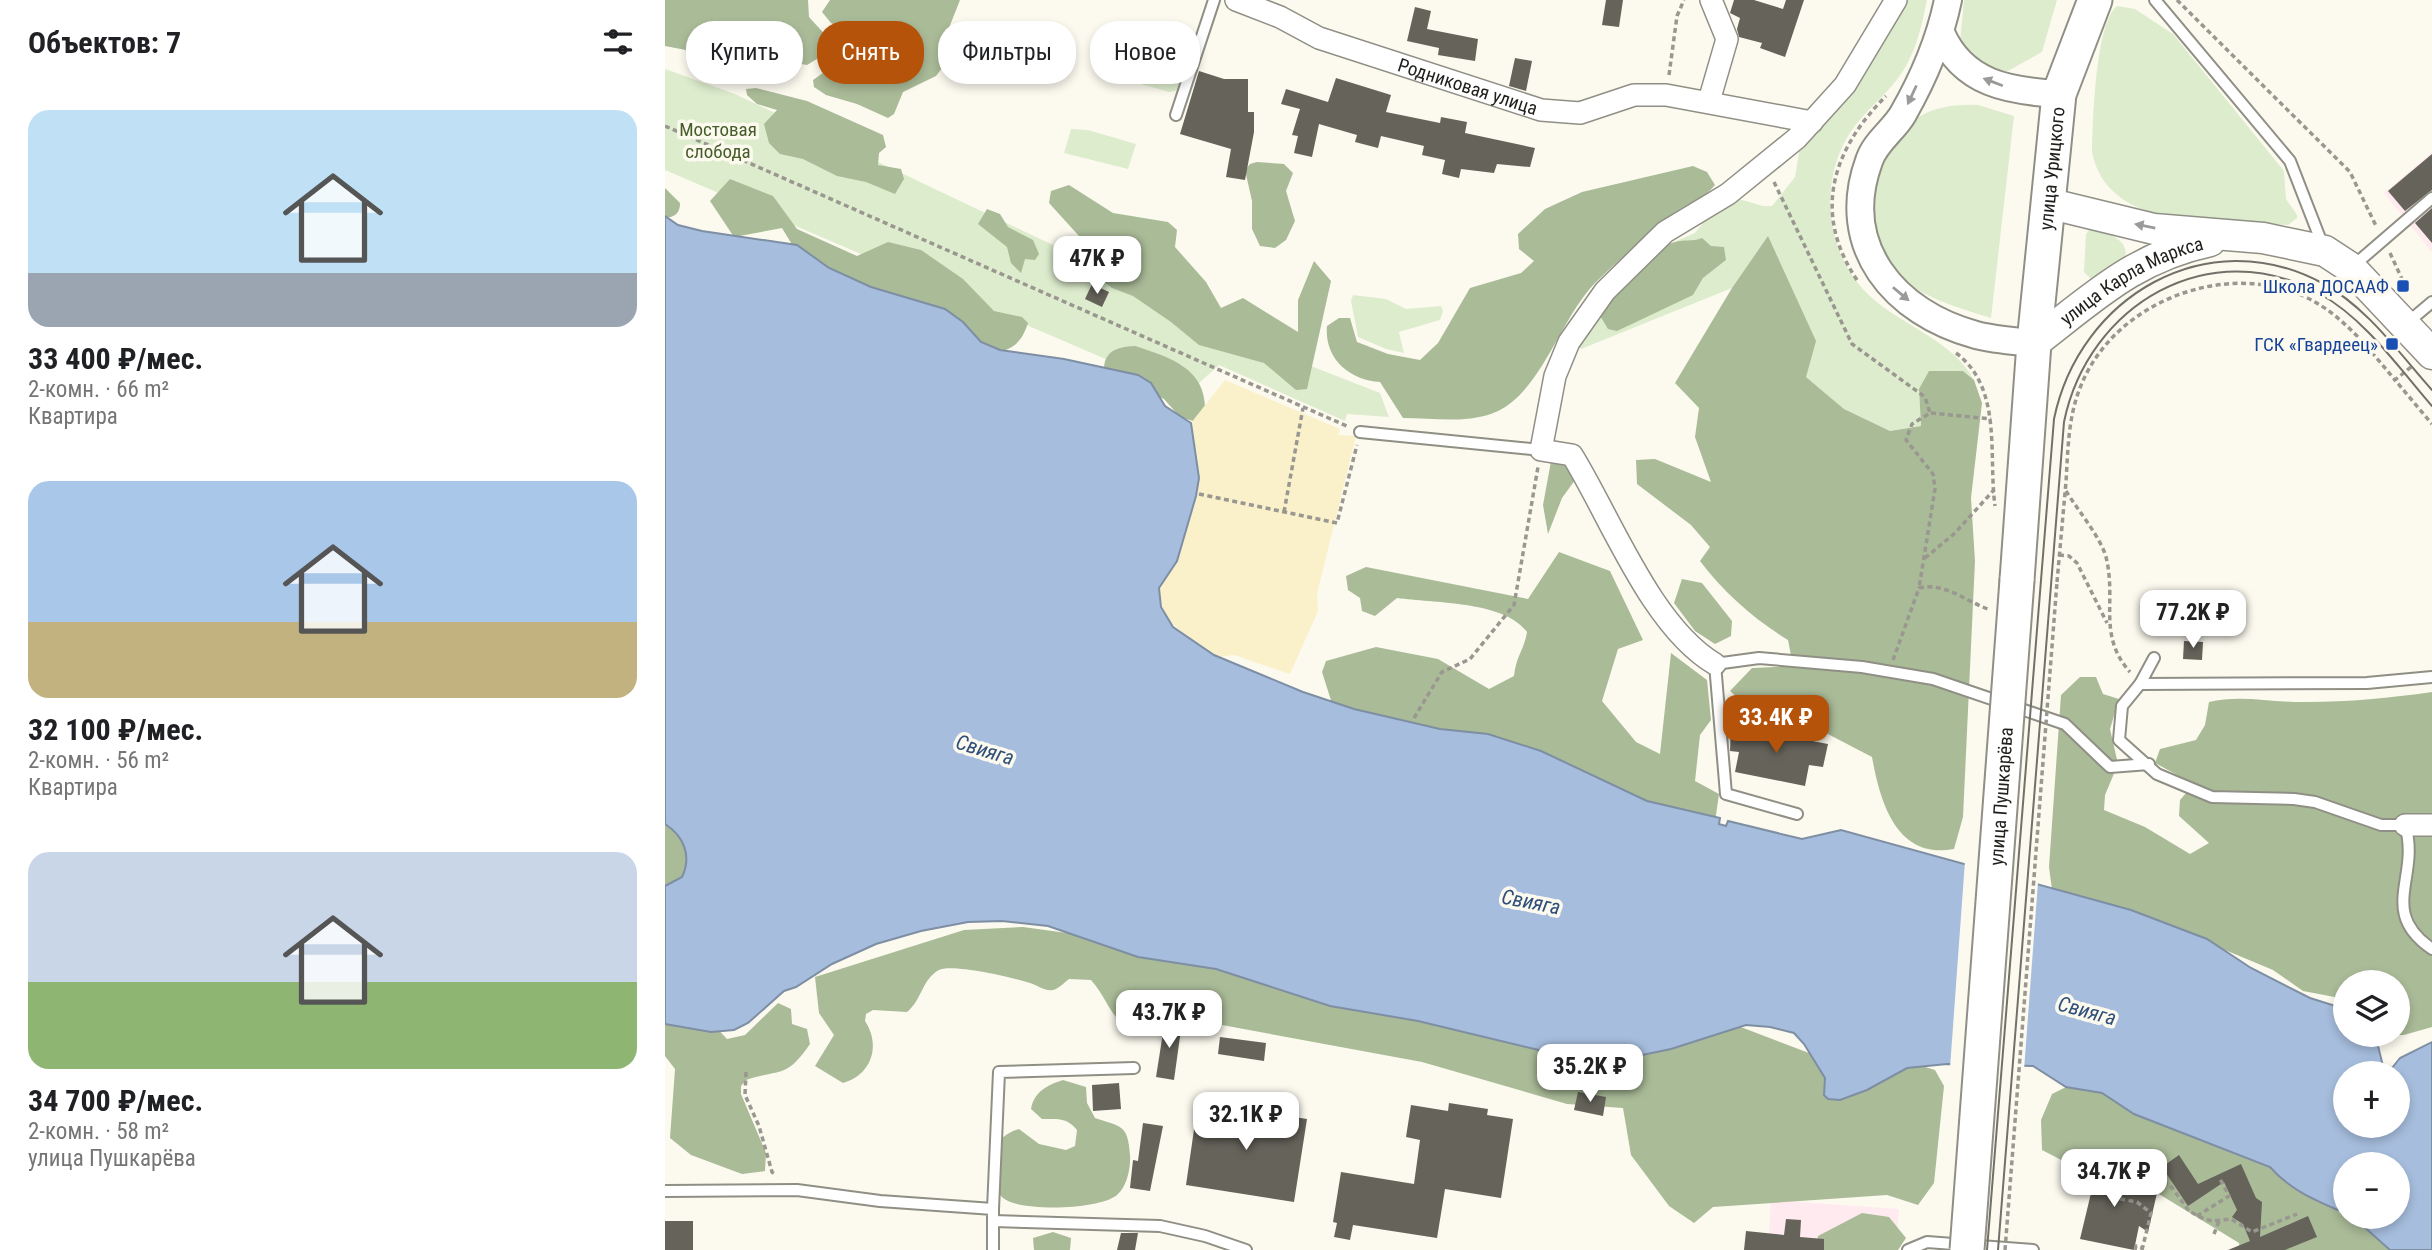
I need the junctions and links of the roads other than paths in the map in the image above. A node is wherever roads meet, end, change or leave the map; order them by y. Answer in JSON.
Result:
{"nodes":[{"id":1,"x":1214,"y":0,"type":"edge"},
{"id":2,"x":1236,"y":0,"type":"edge"},
{"id":3,"x":1711,"y":0,"type":"edge"},
{"id":4,"x":1896,"y":0,"type":"edge"},
{"id":5,"x":1948,"y":0,"type":"edge"},
{"id":6,"x":2095,"y":0,"type":"edge"},
{"id":7,"x":2155,"y":0,"type":"edge"},
{"id":8,"x":1941,"y":33,"type":"junction"},
{"id":9,"x":2059,"y":94,"type":"junction"},
{"id":10,"x":1709,"y":101,"type":"junction"},
{"id":11,"x":1176,"y":115,"type":"dead end"},
{"id":12,"x":1812,"y":122,"type":"junction"},
{"id":13,"x":2432,"y":198,"type":"edge"},
{"id":14,"x":2047,"y":203,"type":"junction"},
{"id":15,"x":2237,"y":235,"type":"junction"},
{"id":16,"x":2325,"y":251,"type":"junction"},
{"id":17,"x":2351,"y":268,"type":"junction"},
{"id":18,"x":2432,"y":302,"type":"edge"},
{"id":19,"x":2405,"y":324,"type":"junction"},
{"id":20,"x":2034,"y":344,"type":"junction"},
{"id":21,"x":2431,"y":353,"type":"edge"},
{"id":22,"x":1360,"y":432,"type":"road end"},
{"id":23,"x":1541,"y":450,"type":"junction"},
{"id":24,"x":2154,"y":658,"type":"dead end"},
{"id":25,"x":1715,"y":664,"type":"junction"},
{"id":26,"x":2432,"y":677,"type":"edge"},
{"id":27,"x":2140,"y":684,"type":"junction"},
{"id":28,"x":2149,"y":764,"type":"junction"},
{"id":29,"x":1797,"y":814,"type":"dead end"},
{"id":30,"x":2405,"y":825,"type":"junction"},
{"id":31,"x":2432,"y":825,"type":"edge"},
{"id":32,"x":2432,"y":949,"type":"edge"},
{"id":33,"x":1134,"y":1068,"type":"dead end"},
{"id":34,"x":665,"y":1191,"type":"edge"},
{"id":35,"x":993,"y":1209,"type":"junction"},
{"id":36,"x":993,"y":1221,"type":"junction"},
{"id":37,"x":993,"y":1250,"type":"edge"},
{"id":38,"x":1246,"y":1250,"type":"edge"},
{"id":39,"x":1908,"y":1250,"type":"edge"},
{"id":40,"x":1968,"y":1250,"type":"edge"},
{"id":41,"x":2032,"y":1250,"type":"edge"}],
"edges":[{"from":1,"to":11,"type":"lane"},
{"from":2,"to":10,"type":"street","name":"Родниковая улица"},
{"from":3,"to":10,"type":"street"},
{"from":4,"to":12,"type":"street"},
{"from":5,"to":8,"type":"street"},
{"from":6,"to":9,"type":"main road","name":"улица Урицкого"},
{"from":7,"to":16,"type":"lane"},
{"from":9,"to":8,"type":"street","one_way":true},
{"from":8,"to":20,"type":"street","one_way":true},
{"from":9,"to":14,"type":"main road","name":"улица Урицкого"},
{"from":10,"to":12,"type":"street","name":"Родниковая улица"},
{"from":12,"to":23,"type":"street"},
{"from":13,"to":17,"type":"lane"},
{"from":15,"to":14,"type":"main road","name":"улица Карла Маркса","one_way":true},
{"from":14,"to":20,"type":"main road","name":"улица Урицкого"},
{"from":15,"to":16,"type":"main road","name":"улица Карла Маркса"},
{"from":15,"to":20,"type":"main road","name":"улица Карла Маркса"},
{"from":16,"to":17,"type":"main road","name":"улица Карла Маркса"},
{"from":17,"to":19,"type":"main road","name":"улица Карла Маркса"},
{"from":18,"to":19,"type":"lane"},
{"from":19,"to":21,"type":"main road","name":"улица Карла Маркса"},
{"from":20,"to":40,"type":"main road","name":"улица Пушкарёва","bridge":true},
{"from":22,"to":23,"type":"lane"},
{"from":23,"to":25,"type":"street"},
{"from":24,"to":27,"type":"lane"},
{"from":25,"to":28,"type":"lane"},
{"from":25,"to":29,"type":"lane"},
{"from":26,"to":27,"type":"lane"},
{"from":27,"to":28,"type":"lane"},
{"from":28,"to":30,"type":"lane"},
{"from":30,"to":31,"type":"street"},
{"from":30,"to":32,"type":"lane"},
{"from":33,"to":35,"type":"lane"},
{"from":34,"to":35,"type":"lane"},
{"from":35,"to":36,"type":"lane"},
{"from":36,"to":37,"type":"lane"},
{"from":36,"to":38,"type":"lane"},
{"from":39,"to":41,"type":"lane"}]}
